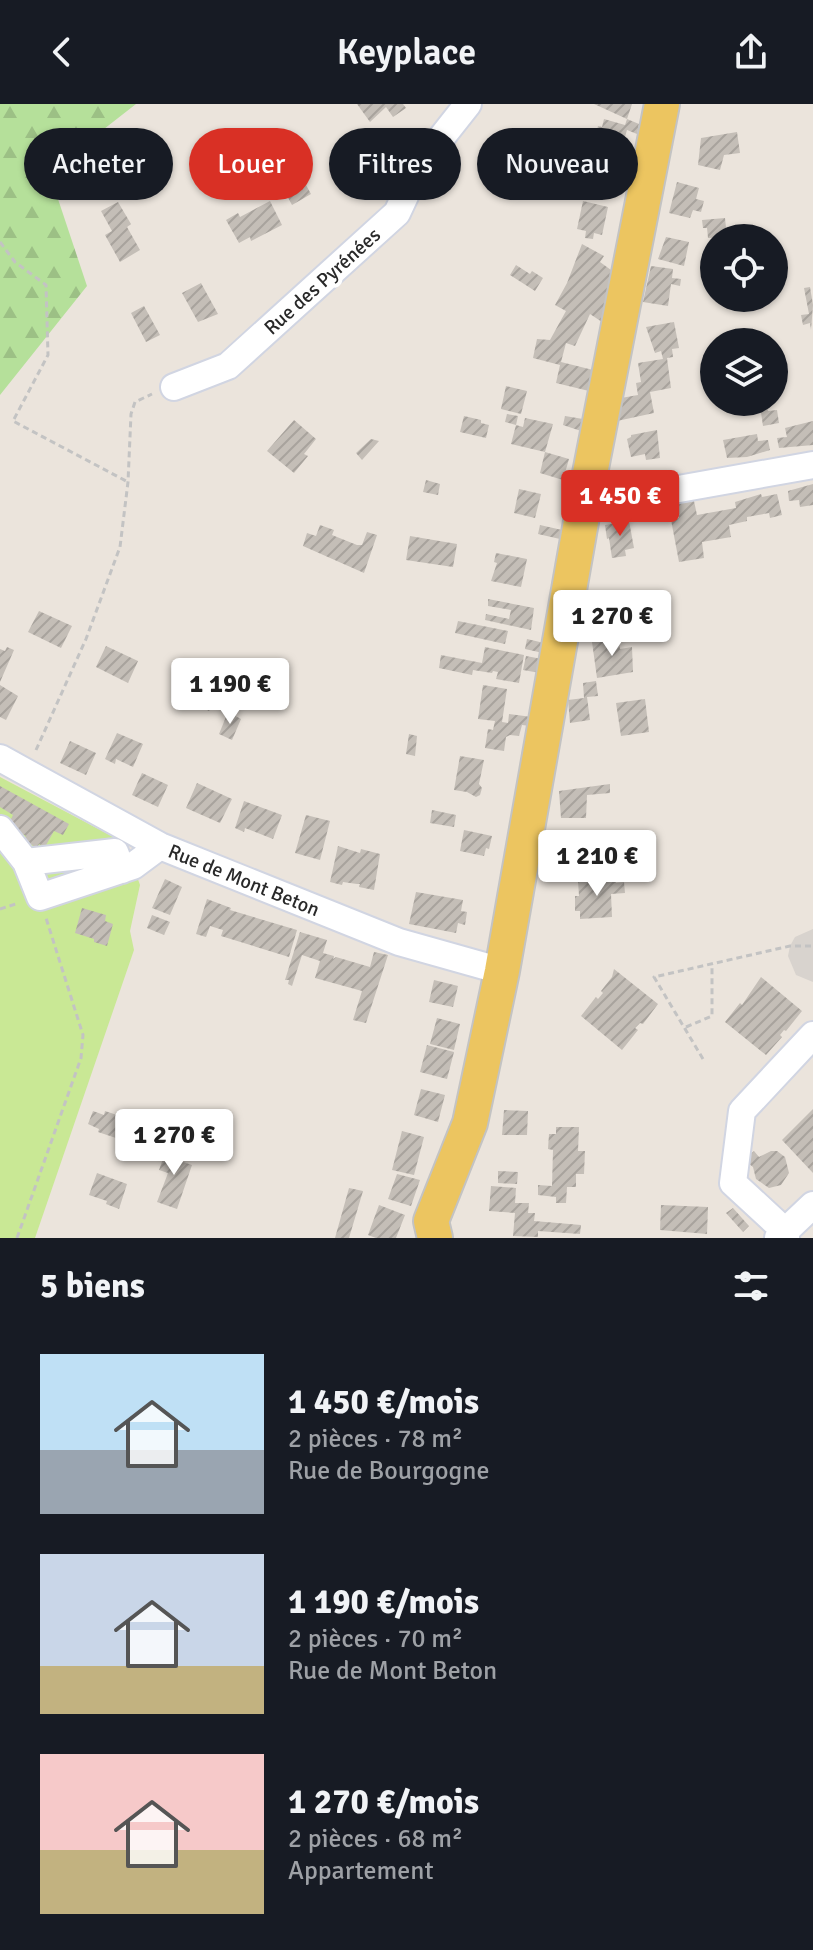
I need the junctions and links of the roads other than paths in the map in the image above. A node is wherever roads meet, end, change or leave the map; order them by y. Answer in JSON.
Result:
{"nodes":[{"id":1,"x":468,"y":104,"type":"edge"},
{"id":2,"x":662,"y":104,"type":"edge"},
{"id":3,"x":174,"y":387,"type":"road end"},
{"id":4,"x":813,"y":465,"type":"edge"},
{"id":5,"x":585,"y":499,"type":"junction"},
{"id":6,"x":0,"y":758,"type":"edge"},
{"id":7,"x":0,"y":829,"type":"edge"},
{"id":8,"x":160,"y":846,"type":"junction"},
{"id":9,"x":26,"y":862,"type":"junction"},
{"id":10,"x":122,"y":870,"type":"junction"},
{"id":11,"x":502,"y":971,"type":"junction"},
{"id":12,"x":813,"y":1035,"type":"edge"},
{"id":13,"x":813,"y":1205,"type":"edge"},
{"id":14,"x":783,"y":1236,"type":"edge"},
{"id":15,"x":435,"y":1238,"type":"edge"}],
"edges":[{"from":1,"to":3,"type":"street","name":"Rue des Pyrénées"},
{"from":2,"to":5,"type":"main road"},
{"from":4,"to":5,"type":"street"},
{"from":5,"to":11,"type":"main road"},
{"from":6,"to":8,"type":"street","name":"Rue de Mont Beton"},
{"from":7,"to":9,"type":"street"},
{"from":8,"to":10,"type":"street"},
{"from":8,"to":11,"type":"street","name":"Rue de Mont Beton"},
{"from":9,"to":10,"type":"street"},
{"from":9,"to":10,"type":"street"},
{"from":11,"to":15,"type":"main road"},
{"from":12,"to":14,"type":"street"},
{"from":13,"to":14,"type":"street"}]}
